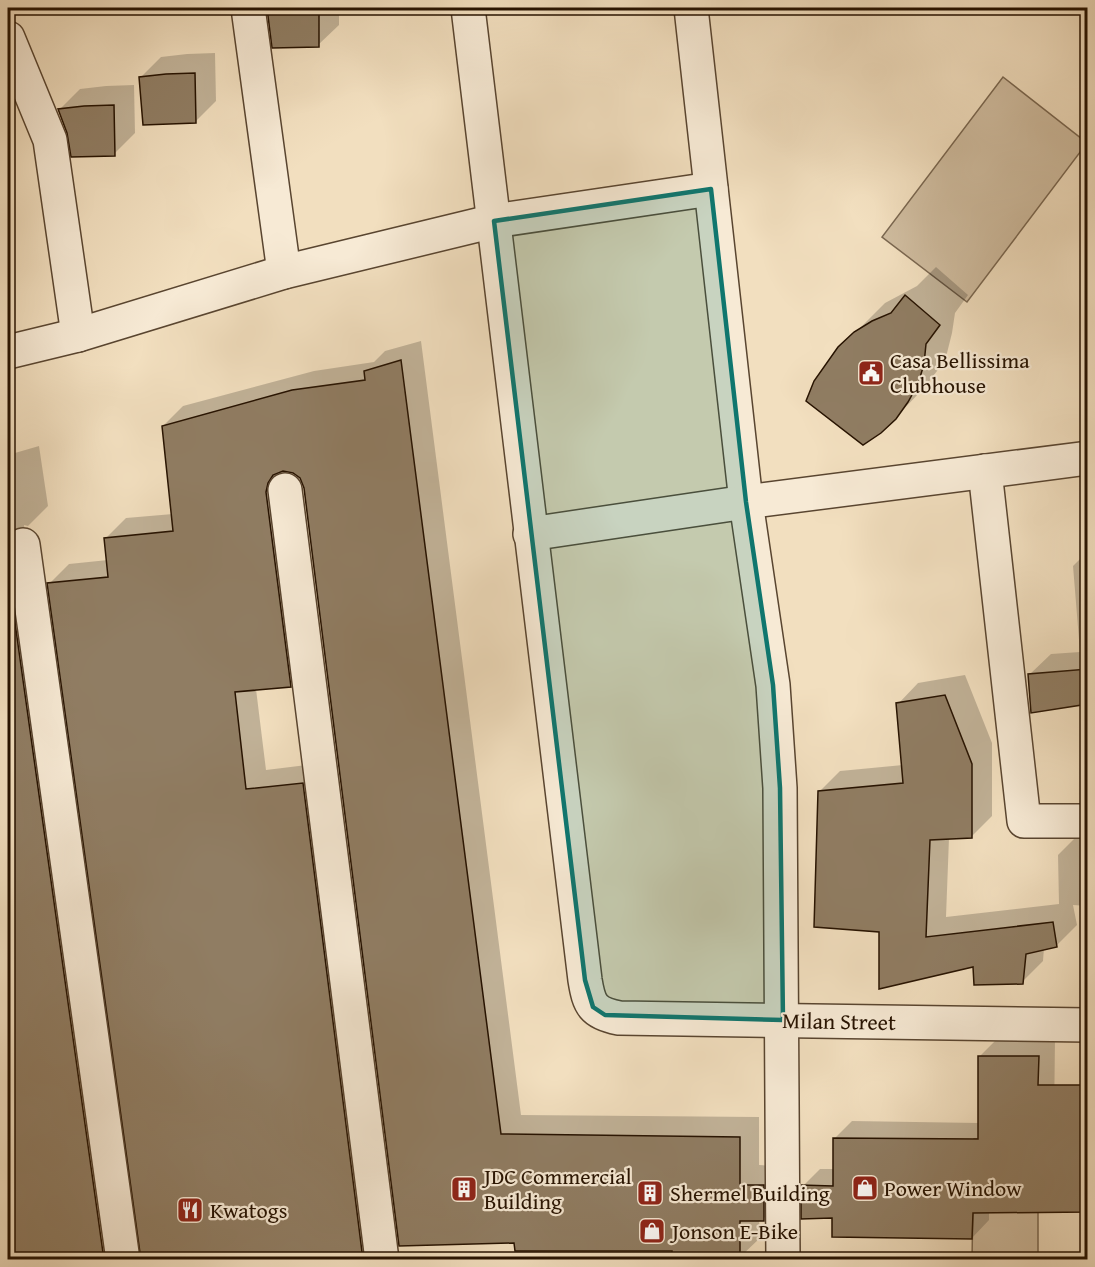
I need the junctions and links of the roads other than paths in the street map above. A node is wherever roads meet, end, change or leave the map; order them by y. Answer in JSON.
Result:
{"nodes":[{"id":1,"x":248,"y":8,"type":"edge"},
{"id":2,"x":468,"y":8,"type":"edge"},
{"id":3,"x":690,"y":8,"type":"edge"},
{"id":4,"x":8,"y":38,"type":"edge"},
{"id":5,"x":711,"y":189,"type":"junction"},
{"id":6,"x":494,"y":221,"type":"junction"},
{"id":7,"x":284,"y":272,"type":"junction"},
{"id":8,"x":78,"y":335,"type":"junction"},
{"id":9,"x":8,"y":352,"type":"edge"},
{"id":10,"x":1088,"y":458,"type":"edge"},
{"id":11,"x":985,"y":471,"type":"junction"},
{"id":12,"x":285,"y":490,"type":"dead end"},
{"id":13,"x":746,"y":502,"type":"junction"},
{"id":14,"x":530,"y":534,"type":"junction"},
{"id":15,"x":23,"y":545,"type":"dead end"},
{"id":16,"x":1088,"y":821,"type":"edge"},
{"id":17,"x":783,"y":1020,"type":"junction"},
{"id":18,"x":1088,"y":1025,"type":"edge"},
{"id":19,"x":123,"y":1260,"type":"edge"},
{"id":20,"x":382,"y":1260,"type":"edge"},
{"id":21,"x":783,"y":1260,"type":"edge"}],
"edges":[{"from":1,"to":7,"type":"street"},
{"from":2,"to":6,"type":"street"},
{"from":3,"to":5,"type":"street"},
{"from":4,"to":8,"type":"street"},
{"from":5,"to":6,"type":"street"},
{"from":5,"to":13,"type":"street"},
{"from":6,"to":7,"type":"street"},
{"from":6,"to":14,"type":"street"},
{"from":7,"to":8,"type":"street"},
{"from":8,"to":9,"type":"street"},
{"from":10,"to":11,"type":"street"},
{"from":11,"to":13,"type":"street"},
{"from":11,"to":16,"type":"street"},
{"from":12,"to":20,"type":"street"},
{"from":13,"to":14,"type":"street"},
{"from":13,"to":17,"type":"street"},
{"from":14,"to":17,"type":"street","name":"Milan Street"},
{"from":15,"to":19,"type":"street"},
{"from":17,"to":18,"type":"street","name":"Milan Street"},
{"from":17,"to":21,"type":"street"}]}
